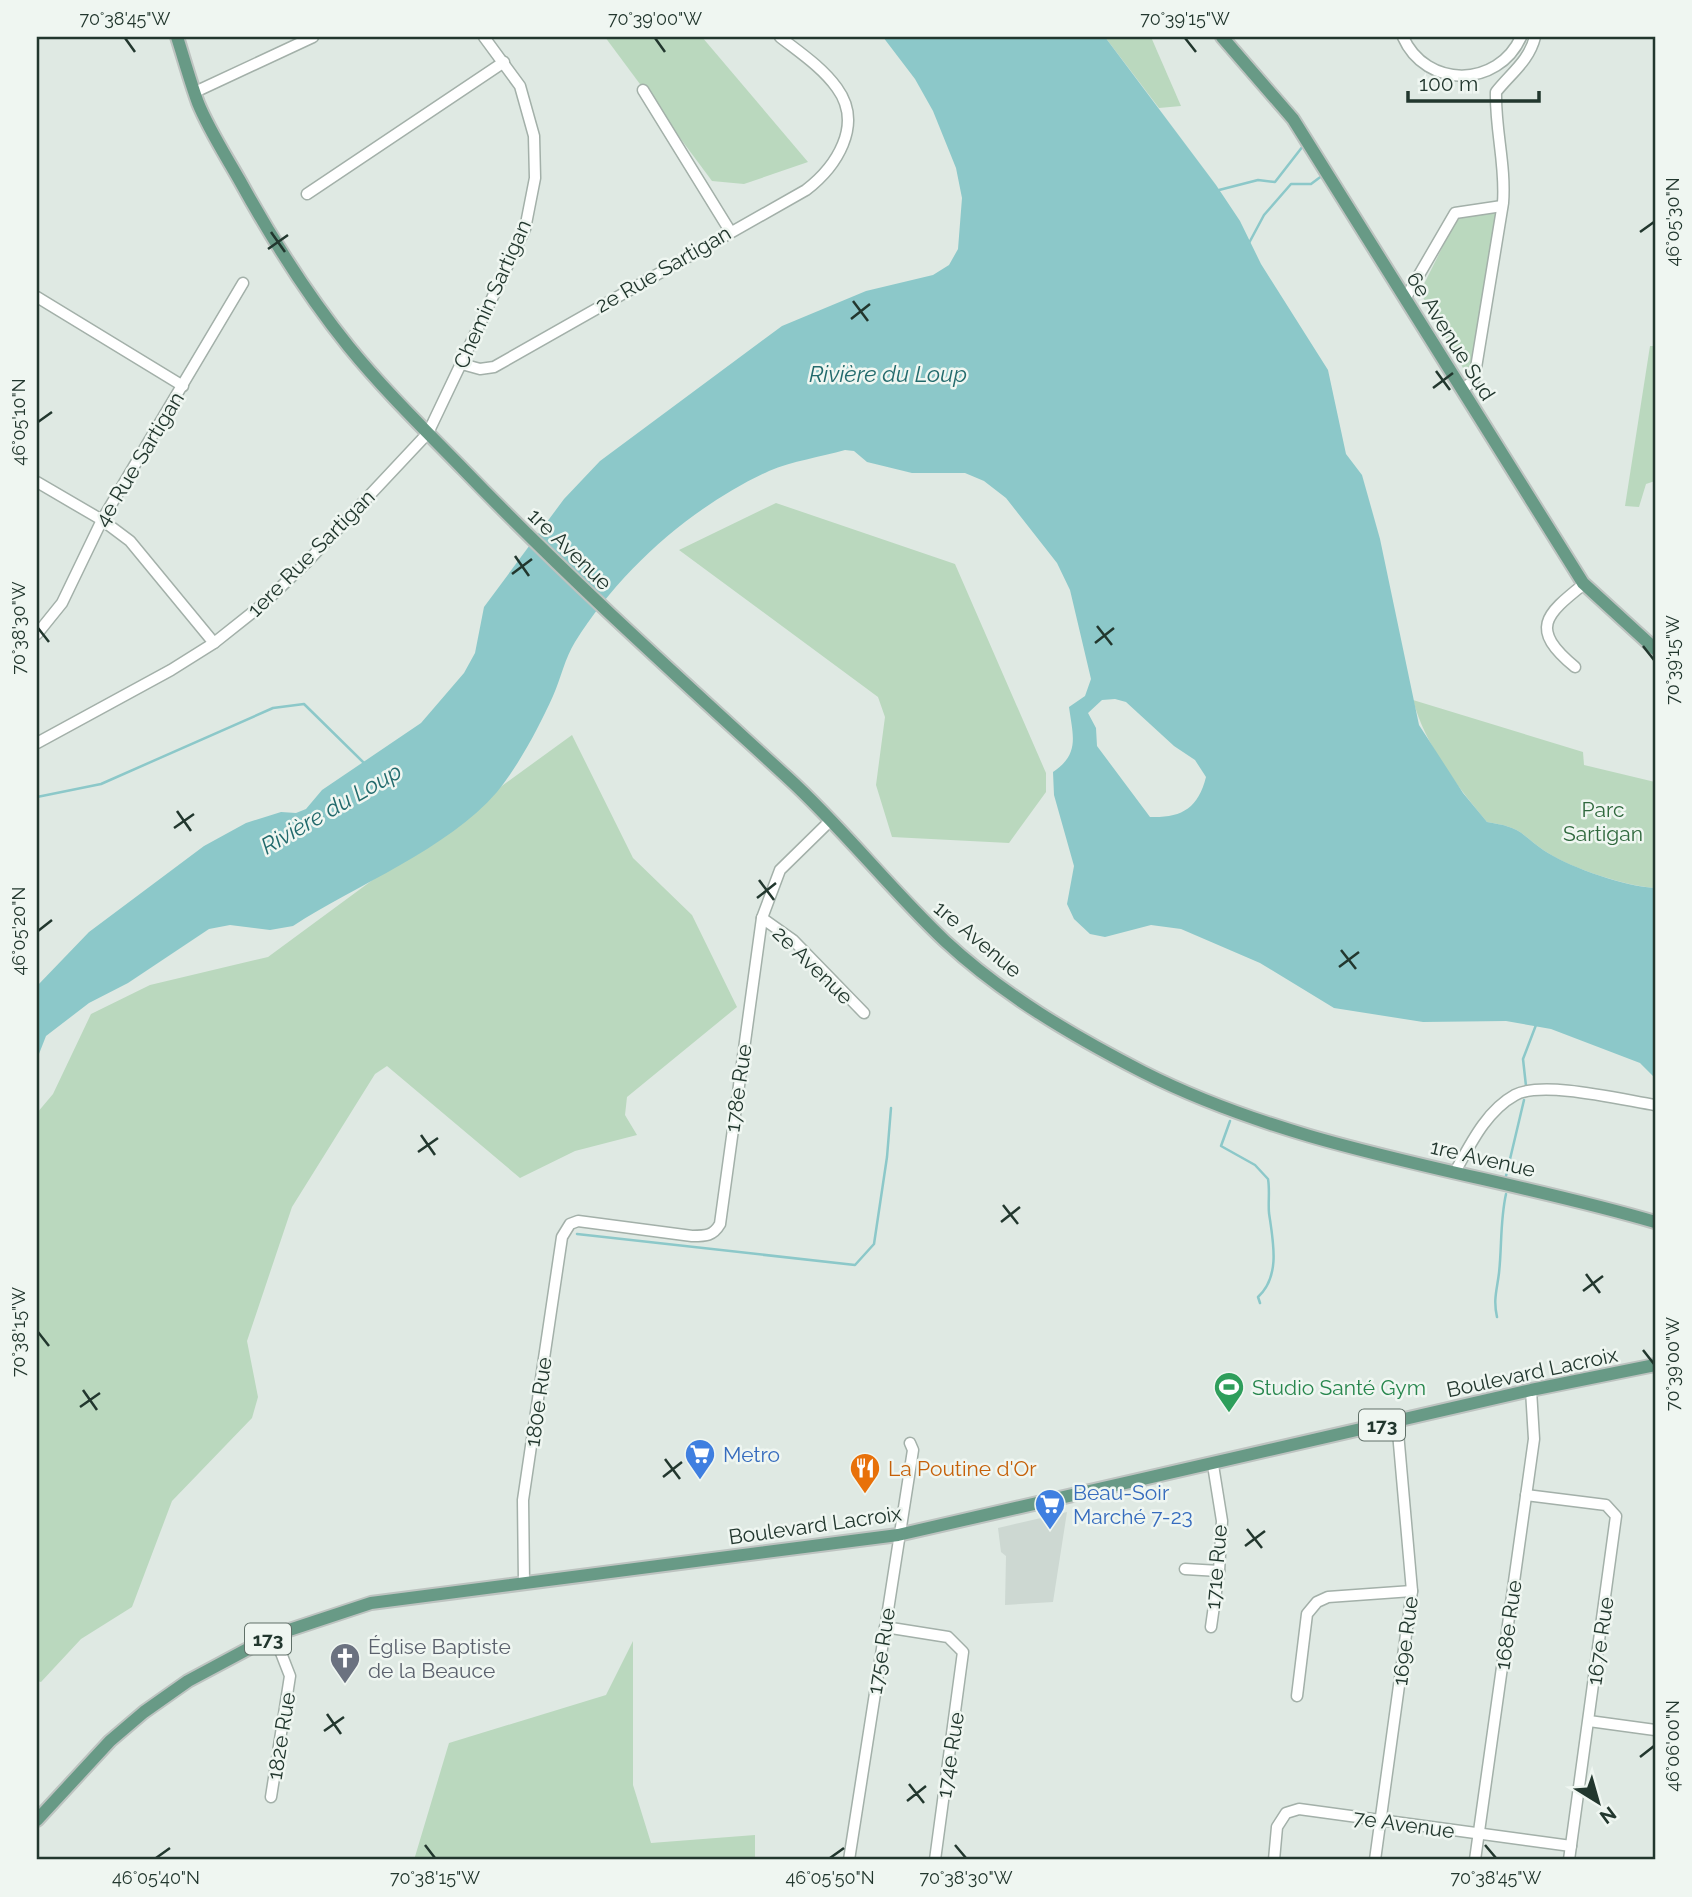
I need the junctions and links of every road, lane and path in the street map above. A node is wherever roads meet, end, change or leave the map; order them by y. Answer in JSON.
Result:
{"nodes":[{"id":1,"x":177,"y":37,"type":"edge"},
{"id":2,"x":313,"y":37,"type":"edge"},
{"id":3,"x":484,"y":37,"type":"edge"},
{"id":4,"x":780,"y":37,"type":"edge"},
{"id":5,"x":1222,"y":37,"type":"edge"},
{"id":6,"x":1404,"y":37,"type":"edge"},
{"id":7,"x":1521,"y":37,"type":"edge"},
{"id":8,"x":1535,"y":37,"type":"edge"},
{"id":9,"x":504,"y":62,"type":"junction"},
{"id":10,"x":643,"y":90,"type":"dead end"},
{"id":11,"x":195,"y":92,"type":"junction"},
{"id":12,"x":307,"y":194,"type":"dead end"},
{"id":13,"x":1502,"y":206,"type":"junction"},
{"id":14,"x":730,"y":231,"type":"junction"},
{"id":15,"x":243,"y":283,"type":"dead end"},
{"id":16,"x":37,"y":298,"type":"edge"},
{"id":17,"x":1405,"y":299,"type":"junction"},
{"id":18,"x":462,"y":364,"type":"junction"},
{"id":19,"x":183,"y":386,"type":"junction"},
{"id":20,"x":1462,"y":390,"type":"junction"},
{"id":21,"x":428,"y":433,"type":"junction"},
{"id":22,"x":37,"y":482,"type":"edge"},
{"id":23,"x":102,"y":520,"type":"junction"},
{"id":24,"x":1584,"y":584,"type":"junction"},
{"id":25,"x":37,"y":634,"type":"edge"},
{"id":26,"x":214,"y":643,"type":"junction"},
{"id":27,"x":1655,"y":649,"type":"edge"},
{"id":28,"x":1575,"y":667,"type":"dead end"},
{"id":29,"x":37,"y":743,"type":"edge"},
{"id":30,"x":830,"y":821,"type":"junction"},
{"id":31,"x":762,"y":918,"type":"junction"},
{"id":32,"x":864,"y":1013,"type":"dead end"},
{"id":33,"x":1655,"y":1105,"type":"edge"},
{"id":34,"x":1455,"y":1172,"type":"junction"},
{"id":35,"x":1655,"y":1222,"type":"edge"},
{"id":36,"x":570,"y":1224,"type":"joint"},
{"id":37,"x":1655,"y":1365,"type":"edge"},
{"id":38,"x":1531,"y":1390,"type":"junction"},
{"id":39,"x":1397,"y":1422,"type":"junction"},
{"id":40,"x":910,"y":1443,"type":"dead end"},
{"id":41,"x":1213,"y":1465,"type":"junction"},
{"id":42,"x":1526,"y":1495,"type":"junction"},
{"id":43,"x":898,"y":1535,"type":"junction"},
{"id":44,"x":1185,"y":1569,"type":"dead end"},
{"id":45,"x":1219,"y":1571,"type":"junction"},
{"id":46,"x":524,"y":1582,"type":"junction"},
{"id":47,"x":1412,"y":1591,"type":"junction"},
{"id":48,"x":885,"y":1627,"type":"junction"},
{"id":49,"x":1211,"y":1627,"type":"dead end"},
{"id":50,"x":274,"y":1636,"type":"junction"},
{"id":51,"x":1297,"y":1696,"type":"dead end"},
{"id":52,"x":1589,"y":1721,"type":"junction"},
{"id":53,"x":1655,"y":1730,"type":"edge"},
{"id":54,"x":271,"y":1797,"type":"dead end"},
{"id":55,"x":37,"y":1820,"type":"edge"},
{"id":56,"x":1381,"y":1820,"type":"junction"},
{"id":57,"x":1479,"y":1834,"type":"junction"},
{"id":58,"x":1571,"y":1846,"type":"junction"},
{"id":59,"x":935,"y":1859,"type":"edge"},
{"id":60,"x":849,"y":1860,"type":"edge"},
{"id":61,"x":1274,"y":1860,"type":"edge"},
{"id":62,"x":1375,"y":1860,"type":"edge"},
{"id":63,"x":1475,"y":1860,"type":"edge"},
{"id":64,"x":1569,"y":1860,"type":"edge"}],
"edges":[{"from":1,"to":11,"type":"main road","name":"1re Avenue"},
{"from":2,"to":11,"type":"street"},
{"from":3,"to":9,"type":"street","name":"Chemin Sartigan"},
{"from":4,"to":14,"type":"street","name":"2e Rue Sartigan"},
{"from":5,"to":17,"type":"main road","name":"6e Avenue Sud"},
{"from":6,"to":7,"type":"street"},
{"from":8,"to":13,"type":"street"},
{"from":9,"to":12,"type":"street"},
{"from":9,"to":18,"type":"street","name":"Chemin Sartigan"},
{"from":10,"to":14,"type":"street"},
{"from":11,"to":21,"type":"main road","name":"1re Avenue"},
{"from":13,"to":17,"type":"street"},
{"from":13,"to":20,"type":"street"},
{"from":14,"to":18,"type":"street","name":"2e Rue Sartigan"},
{"from":15,"to":19,"type":"street","name":"4e Rue Sartigan"},
{"from":16,"to":19,"type":"street"},
{"from":17,"to":20,"type":"main road","name":"6e Avenue Sud"},
{"from":18,"to":21,"type":"street","name":"Chemin Sartigan"},
{"from":19,"to":23,"type":"street","name":"4e Rue Sartigan"},
{"from":20,"to":24,"type":"main road","name":"6e Avenue Sud"},
{"from":21,"to":26,"type":"street","name":"1ere Rue Sartigan"},
{"from":21,"to":30,"type":"main road","name":"1re Avenue"},
{"from":22,"to":23,"type":"street"},
{"from":23,"to":25,"type":"street","name":"4e Rue Sartigan"},
{"from":23,"to":26,"type":"street"},
{"from":24,"to":27,"type":"main road","name":"6e Avenue Sud"},
{"from":24,"to":28,"type":"street"},
{"from":26,"to":29,"type":"street","name":"1ere Rue Sartigan"},
{"from":30,"to":31,"type":"street","name":"178e Rue"},
{"from":30,"to":34,"type":"main road","name":"1re Avenue"},
{"from":31,"to":32,"type":"street","name":"2e Avenue"},
{"from":31,"to":36,"type":"street","name":"178e Rue"},
{"from":33,"to":34,"type":"street"},
{"from":34,"to":35,"type":"main road","name":"1re Avenue"},
{"from":36,"to":46,"type":"street","name":"180e Rue"},
{"from":37,"to":38,"type":"main road","name":"Boulevard Lacroix","number":"173"},
{"from":38,"to":39,"type":"main road","name":"Boulevard Lacroix","number":"173"},
{"from":38,"to":42,"type":"street","name":"168e Rue"},
{"from":39,"to":41,"type":"main road","name":"Boulevard Lacroix","number":"173"},
{"from":39,"to":47,"type":"street","name":"169e Rue"},
{"from":40,"to":43,"type":"street","name":"175e Rue"},
{"from":41,"to":43,"type":"main road","name":"Boulevard Lacroix","number":"173"},
{"from":41,"to":45,"type":"street","name":"171e Rue"},
{"from":42,"to":52,"type":"street","name":"167e Rue"},
{"from":42,"to":57,"type":"street","name":"168e Rue"},
{"from":43,"to":46,"type":"main road","name":"Boulevard Lacroix","number":"173"},
{"from":43,"to":48,"type":"street","name":"175e Rue"},
{"from":44,"to":45,"type":"street"},
{"from":45,"to":49,"type":"street","name":"171e Rue"},
{"from":46,"to":50,"type":"main road","name":"Boulevard Lacroix","number":"173"},
{"from":47,"to":51,"type":"street"},
{"from":47,"to":56,"type":"street","name":"169e Rue"},
{"from":48,"to":59,"type":"street","name":"174e Rue"},
{"from":48,"to":60,"type":"street","name":"175e Rue"},
{"from":50,"to":54,"type":"street","name":"182e Rue"},
{"from":50,"to":55,"type":"main road","name":"Boulevard Lacroix","number":"173"},
{"from":52,"to":53,"type":"street"},
{"from":52,"to":58,"type":"street","name":"167e Rue"},
{"from":56,"to":57,"type":"street","name":"7e Avenue"},
{"from":56,"to":61,"type":"street","name":"7e Avenue"},
{"from":56,"to":62,"type":"street","name":"169e Rue"},
{"from":57,"to":58,"type":"street","name":"7e Avenue"},
{"from":57,"to":63,"type":"street","name":"168e Rue"},
{"from":58,"to":64,"type":"street","name":"167e Rue"}]}
